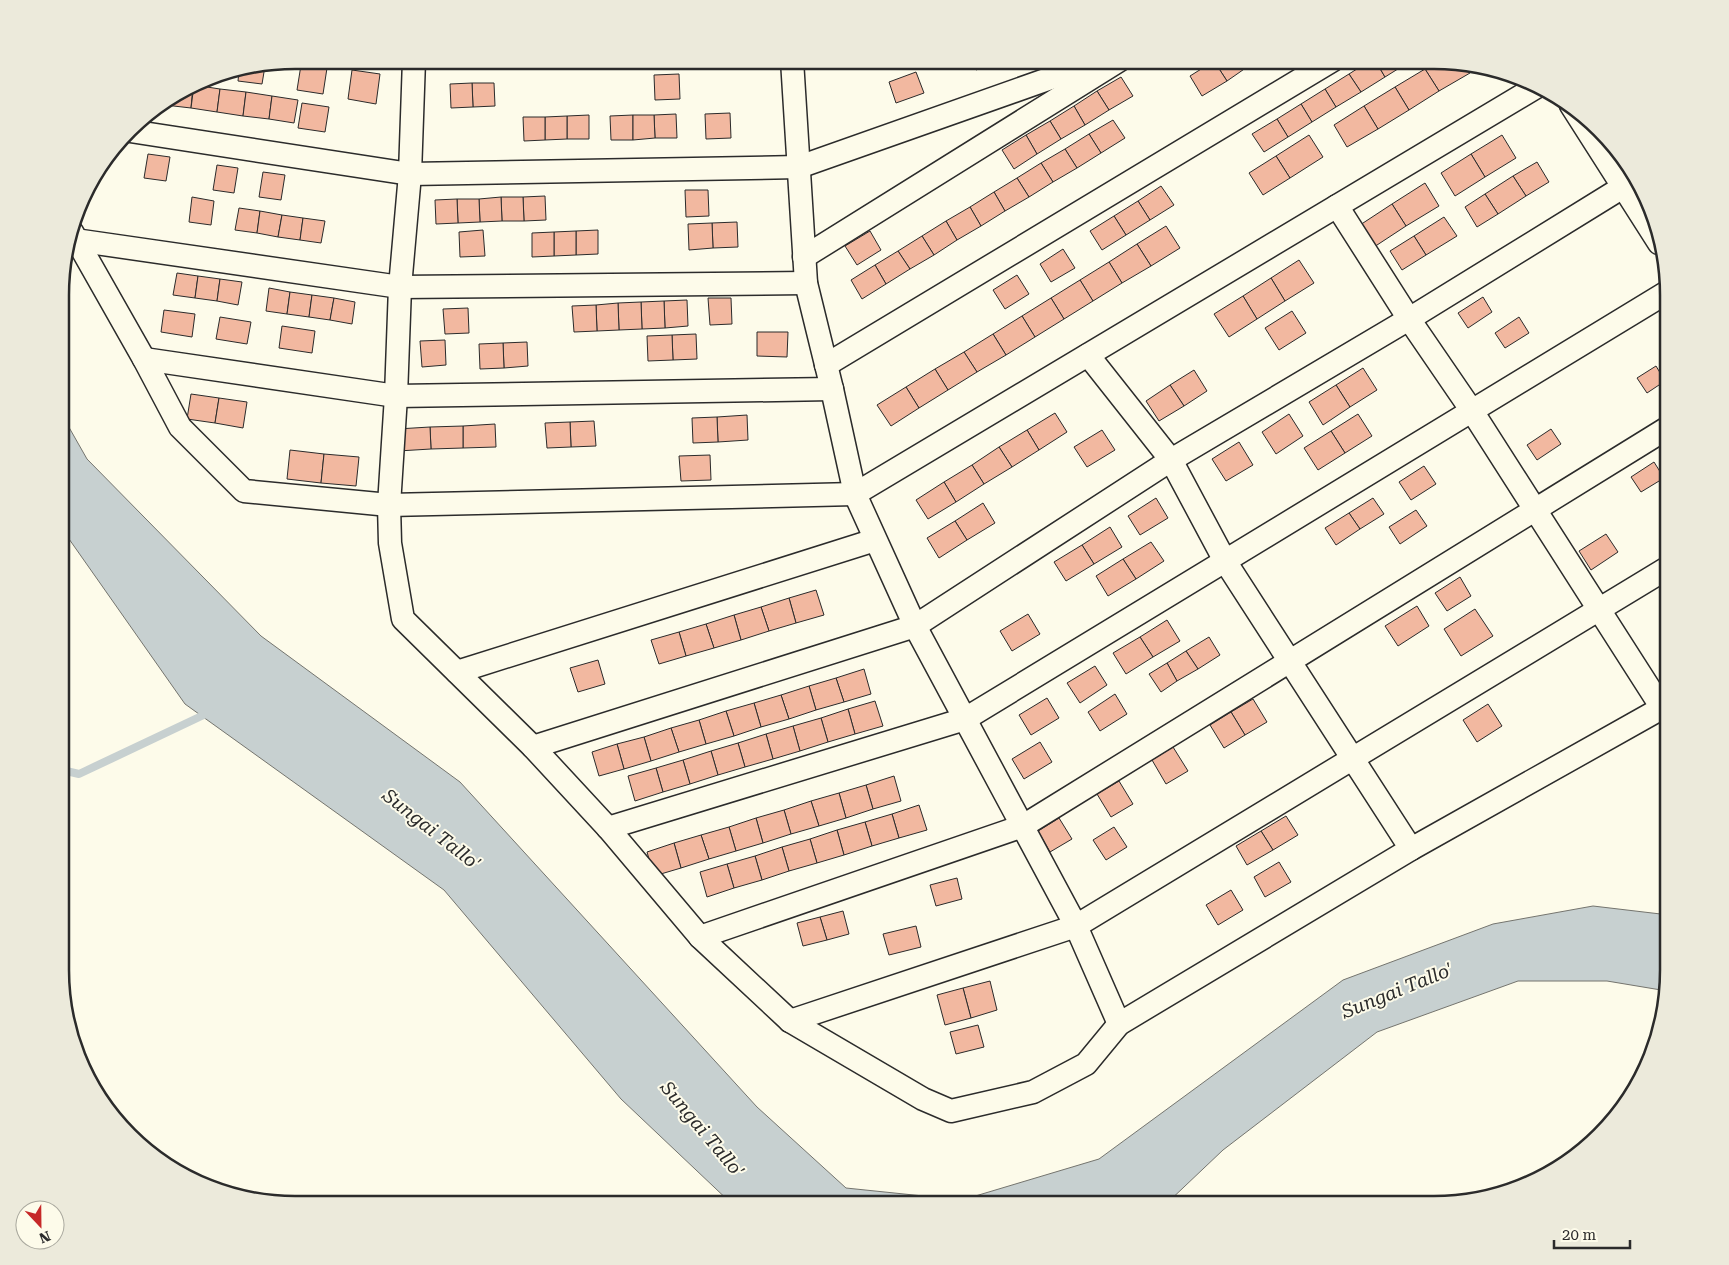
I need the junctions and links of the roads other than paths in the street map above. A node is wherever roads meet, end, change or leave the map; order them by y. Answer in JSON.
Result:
{"nodes":[{"id":1,"x":414,"y":69,"type":"edge"},
{"id":2,"x":793,"y":69,"type":"edge"},
{"id":3,"x":1077,"y":69,"type":"edge"},
{"id":4,"x":1105,"y":69,"type":"edge"},
{"id":5,"x":1318,"y":69,"type":"edge"},
{"id":6,"x":1531,"y":90,"type":"edge"},
{"id":7,"x":1585,"y":126,"type":"edge"},
{"id":8,"x":138,"y":132,"type":"edge"},
{"id":9,"x":799,"y":167,"type":"junction"},
{"id":10,"x":410,"y":174,"type":"junction"},
{"id":11,"x":1623,"y":187,"type":"junction"},
{"id":12,"x":1336,"y":206,"type":"junction"},
{"id":13,"x":1651,"y":231,"type":"edge"},
{"id":14,"x":76,"y":236,"type":"edge"},
{"id":15,"x":75,"y":240,"type":"edge"},
{"id":16,"x":804,"y":256,"type":"junction"},
{"id":17,"x":806,"y":283,"type":"junction"},
{"id":18,"x":400,"y":287,"type":"junction"},
{"id":19,"x":1660,"y":296,"type":"edge"},
{"id":20,"x":1409,"y":319,"type":"junction"},
{"id":21,"x":1088,"y":355,"type":"junction"},
{"id":22,"x":144,"y":359,"type":"junction"},
{"id":23,"x":826,"y":365,"type":"junction"},
{"id":24,"x":832,"y":389,"type":"junction"},
{"id":25,"x":396,"y":396,"type":"junction"},
{"id":26,"x":1472,"y":411,"type":"junction"},
{"id":27,"x":1660,"y":432,"type":"edge"},
{"id":28,"x":1171,"y":460,"type":"junction"},
{"id":29,"x":855,"y":494,"type":"junction"},
{"id":30,"x":389,"y":505,"type":"junction"},
{"id":31,"x":1534,"y":510,"type":"junction"},
{"id":32,"x":875,"y":540,"type":"junction"},
{"id":33,"x":1225,"y":561,"type":"junction"},
{"id":34,"x":1660,"y":572,"type":"edge"},
{"id":35,"x":1598,"y":610,"type":"junction"},
{"id":36,"x":915,"y":626,"type":"junction"},
{"id":37,"x":1290,"y":661,"type":"junction"},
{"id":38,"x":457,"y":672,"type":"junction"},
{"id":39,"x":1660,"y":699,"type":"edge"},
{"id":40,"x":1660,"y":709,"type":"edge"},
{"id":41,"x":965,"y":720,"type":"junction"},
{"id":42,"x":533,"y":747,"type":"junction"},
{"id":43,"x":1352,"y":759,"type":"junction"},
{"id":44,"x":1023,"y":826,"type":"junction"},
{"id":45,"x":608,"y":828,"type":"junction"},
{"id":46,"x":1411,"y":849,"type":"junction"},
{"id":47,"x":1076,"y":926,"type":"junction"},
{"id":48,"x":700,"y":937,"type":"junction"},
{"id":49,"x":790,"y":1021,"type":"junction"},
{"id":50,"x":1118,"y":1024,"type":"junction"}],
"edges":[{"from":1,"to":10,"type":"street"},
{"from":2,"to":9,"type":"street"},
{"from":3,"to":9,"type":"street"},
{"from":4,"to":16,"type":"street"},
{"from":5,"to":23,"type":"street"},
{"from":6,"to":12,"type":"street"},
{"from":7,"to":11,"type":"street"},
{"from":8,"to":10,"type":"street"},
{"from":9,"to":10,"type":"street"},
{"from":9,"to":16,"type":"street"},
{"from":10,"to":18,"type":"street"},
{"from":11,"to":13,"type":"street"},
{"from":11,"to":20,"type":"street"},
{"from":12,"to":20,"type":"street"},
{"from":12,"to":21,"type":"street"},
{"from":14,"to":18,"type":"street"},
{"from":15,"to":22,"type":"street"},
{"from":16,"to":17,"type":"street"},
{"from":17,"to":18,"type":"street"},
{"from":17,"to":23,"type":"street"},
{"from":18,"to":25,"type":"street"},
{"from":19,"to":26,"type":"street"},
{"from":20,"to":26,"type":"street"},
{"from":20,"to":28,"type":"street"},
{"from":21,"to":28,"type":"street"},
{"from":21,"to":29,"type":"street"},
{"from":22,"to":25,"type":"street"},
{"from":22,"to":30,"type":"street"},
{"from":23,"to":24,"type":"street"},
{"from":24,"to":25,"type":"street"},
{"from":24,"to":29,"type":"street"},
{"from":25,"to":30,"type":"street"},
{"from":26,"to":31,"type":"street"},
{"from":26,"to":33,"type":"street"},
{"from":27,"to":31,"type":"street"},
{"from":28,"to":33,"type":"street"},
{"from":28,"to":36,"type":"street"},
{"from":29,"to":30,"type":"street"},
{"from":29,"to":32,"type":"street"},
{"from":30,"to":38,"type":"street"},
{"from":31,"to":35,"type":"street"},
{"from":31,"to":37,"type":"street"},
{"from":32,"to":36,"type":"street"},
{"from":32,"to":38,"type":"street"},
{"from":33,"to":37,"type":"street"},
{"from":33,"to":41,"type":"street"},
{"from":34,"to":35,"type":"street"},
{"from":35,"to":39,"type":"street"},
{"from":35,"to":43,"type":"street"},
{"from":36,"to":41,"type":"street"},
{"from":36,"to":42,"type":"street"},
{"from":37,"to":43,"type":"street"},
{"from":37,"to":44,"type":"street"},
{"from":38,"to":42,"type":"street"},
{"from":40,"to":46,"type":"street"},
{"from":41,"to":44,"type":"street"},
{"from":41,"to":45,"type":"street"},
{"from":42,"to":45,"type":"street"},
{"from":43,"to":46,"type":"street"},
{"from":43,"to":47,"type":"street"},
{"from":44,"to":47,"type":"street"},
{"from":44,"to":48,"type":"street"},
{"from":45,"to":48,"type":"street"},
{"from":46,"to":50,"type":"street"},
{"from":47,"to":49,"type":"street"},
{"from":47,"to":50,"type":"street"},
{"from":48,"to":49,"type":"street"},
{"from":49,"to":50,"type":"street"}]}
